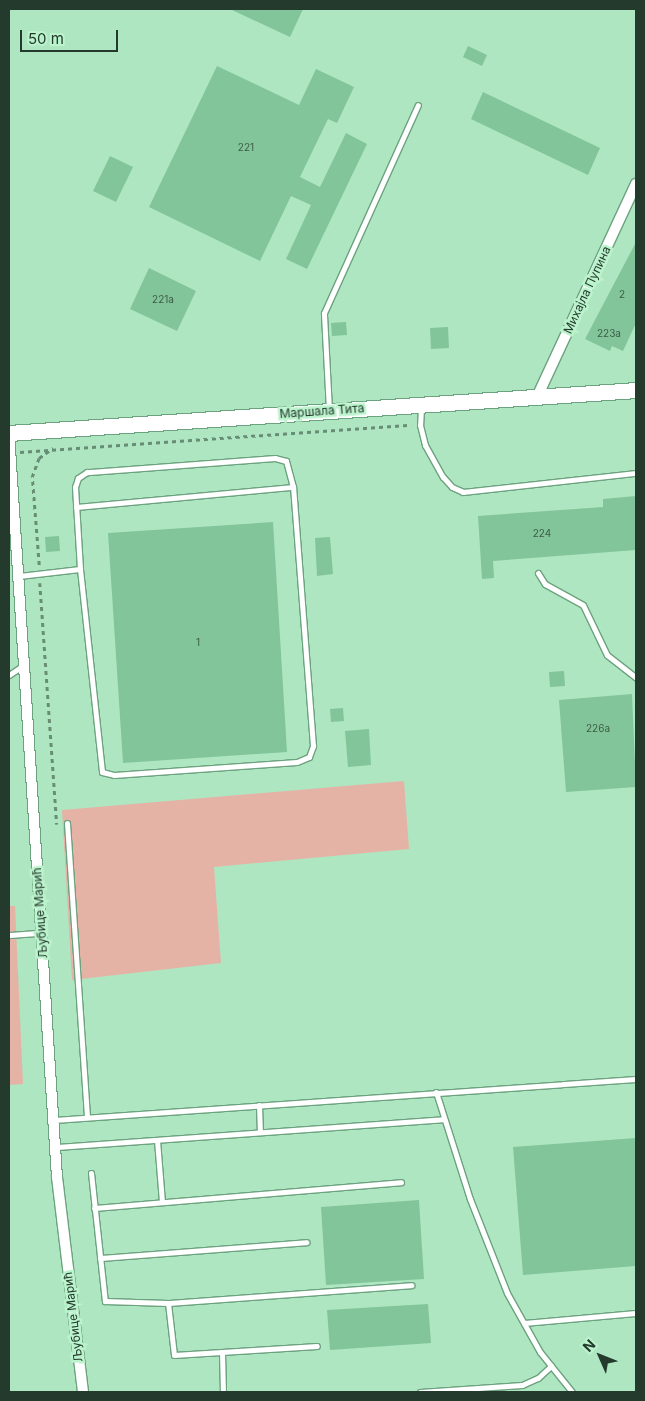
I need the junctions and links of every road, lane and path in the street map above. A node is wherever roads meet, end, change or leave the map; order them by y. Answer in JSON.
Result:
{"nodes":[{"id":1,"x":418,"y":105,"type":"dead end"},
{"id":2,"x":636,"y":184,"type":"edge"},
{"id":3,"x":636,"y":390,"type":"edge"},
{"id":4,"x":537,"y":397,"type":"junction"},
{"id":5,"x":421,"y":405,"type":"junction"},
{"id":6,"x":329,"y":410,"type":"junction"},
{"id":7,"x":420,"y":425,"type":"junction"},
{"id":8,"x":9,"y":433,"type":"edge"},
{"id":9,"x":53,"y":448,"type":"junction"},
{"id":10,"x":10,"y":452,"type":"junction"},
{"id":11,"x":636,"y":473,"type":"edge"},
{"id":12,"x":293,"y":487,"type":"junction"},
{"id":13,"x":76,"y":507,"type":"junction"},
{"id":14,"x":80,"y":569,"type":"junction"},
{"id":15,"x":538,"y":573,"type":"dead end"},
{"id":16,"x":40,"y":574,"type":"junction"},
{"id":17,"x":18,"y":576,"type":"junction"},
{"id":18,"x":24,"y":665,"type":"junction"},
{"id":19,"x":9,"y":675,"type":"edge"},
{"id":20,"x":636,"y":678,"type":"edge"},
{"id":21,"x":67,"y":823,"type":"dead end"},
{"id":22,"x":58,"y":828,"type":"dead end"},
{"id":23,"x":42,"y":933,"type":"junction"},
{"id":24,"x":9,"y":935,"type":"edge"},
{"id":25,"x":636,"y":1079,"type":"edge"},
{"id":26,"x":436,"y":1092,"type":"junction"},
{"id":27,"x":259,"y":1105,"type":"junction"},
{"id":28,"x":87,"y":1117,"type":"junction"},
{"id":29,"x":444,"y":1119,"type":"junction"},
{"id":30,"x":54,"y":1120,"type":"junction"},
{"id":31,"x":260,"y":1132,"type":"junction"},
{"id":32,"x":157,"y":1140,"type":"junction"},
{"id":33,"x":56,"y":1147,"type":"junction"},
{"id":34,"x":91,"y":1173,"type":"dead end"},
{"id":35,"x":401,"y":1182,"type":"dead end"},
{"id":36,"x":162,"y":1202,"type":"junction"},
{"id":37,"x":94,"y":1208,"type":"junction"},
{"id":38,"x":306,"y":1242,"type":"dead end"},
{"id":39,"x":100,"y":1258,"type":"junction"},
{"id":40,"x":410,"y":1285,"type":"dead end"},
{"id":41,"x":168,"y":1303,"type":"junction"},
{"id":42,"x":636,"y":1313,"type":"edge"},
{"id":43,"x":524,"y":1323,"type":"junction"},
{"id":44,"x":317,"y":1346,"type":"dead end"},
{"id":45,"x":222,"y":1352,"type":"junction"},
{"id":46,"x":550,"y":1366,"type":"junction"},
{"id":47,"x":83,"y":1392,"type":"edge"},
{"id":48,"x":223,"y":1392,"type":"edge"},
{"id":49,"x":420,"y":1392,"type":"edge"},
{"id":50,"x":572,"y":1392,"type":"edge"}],
"edges":[{"from":1,"to":6,"type":"lane"},
{"from":2,"to":4,"type":"street","name":"Михајла Пупина"},
{"from":3,"to":4,"type":"main road","name":"Маршала Тита"},
{"from":4,"to":5,"type":"main road","name":"Маршала Тита"},
{"from":5,"to":6,"type":"main road","name":"Маршала Тита"},
{"from":5,"to":7,"type":"lane"},
{"from":6,"to":8,"type":"main road","name":"Маршала Тита"},
{"from":7,"to":9,"type":"path"},
{"from":7,"to":11,"type":"lane"},
{"from":8,"to":10,"type":"street","name":"Љубице Марић"},
{"from":9,"to":10,"type":"path"},
{"from":9,"to":16,"type":"path"},
{"from":10,"to":17,"type":"street","name":"Љубице Марић"},
{"from":12,"to":13,"type":"lane"},
{"from":12,"to":13,"type":"lane"},
{"from":12,"to":14,"type":"lane"},
{"from":13,"to":14,"type":"lane"},
{"from":14,"to":16,"type":"lane"},
{"from":15,"to":20,"type":"lane"},
{"from":16,"to":17,"type":"lane"},
{"from":16,"to":22,"type":"path"},
{"from":17,"to":18,"type":"street","name":"Љубице Марић"},
{"from":18,"to":19,"type":"lane"},
{"from":18,"to":23,"type":"street","name":"Љубице Марић"},
{"from":21,"to":28,"type":"lane"},
{"from":23,"to":24,"type":"lane"},
{"from":23,"to":30,"type":"street","name":"Љубице Марић"},
{"from":25,"to":26,"type":"lane"},
{"from":26,"to":27,"type":"lane"},
{"from":26,"to":29,"type":"lane"},
{"from":27,"to":28,"type":"lane"},
{"from":27,"to":31,"type":"lane"},
{"from":28,"to":30,"type":"lane"},
{"from":29,"to":31,"type":"lane"},
{"from":29,"to":43,"type":"lane"},
{"from":30,"to":33,"type":"street","name":"Љубице Марић"},
{"from":31,"to":32,"type":"lane"},
{"from":32,"to":33,"type":"lane"},
{"from":32,"to":36,"type":"lane"},
{"from":33,"to":47,"type":"street","name":"Љубице Марић"},
{"from":34,"to":37,"type":"lane"},
{"from":35,"to":36,"type":"lane"},
{"from":36,"to":37,"type":"lane"},
{"from":37,"to":39,"type":"lane"},
{"from":38,"to":39,"type":"lane"},
{"from":39,"to":41,"type":"lane"},
{"from":40,"to":41,"type":"lane"},
{"from":41,"to":45,"type":"lane"},
{"from":42,"to":43,"type":"lane"},
{"from":43,"to":46,"type":"lane"},
{"from":44,"to":45,"type":"lane"},
{"from":45,"to":48,"type":"lane"},
{"from":46,"to":49,"type":"lane"},
{"from":46,"to":50,"type":"lane"}]}
